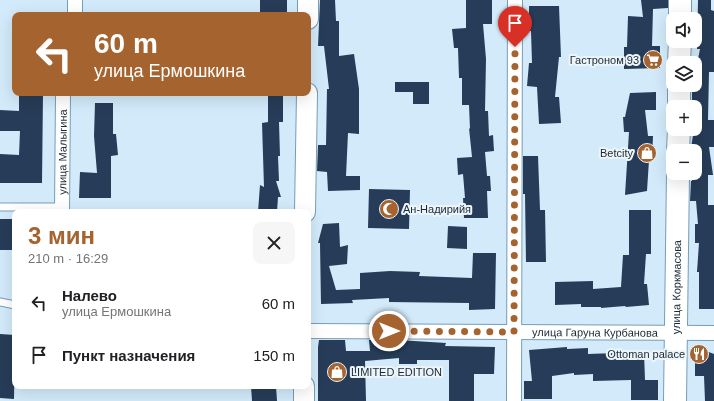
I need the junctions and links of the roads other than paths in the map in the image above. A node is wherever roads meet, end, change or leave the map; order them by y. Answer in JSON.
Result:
{"nodes":[{"id":1,"x":75,"y":0,"type":"edge"},
{"id":2,"x":308,"y":0,"type":"edge"},
{"id":3,"x":515,"y":0,"type":"edge"},
{"id":4,"x":680,"y":0,"type":"edge"},
{"id":5,"x":75,"y":12,"type":"edge"},
{"id":6,"x":308,"y":12,"type":"edge"},
{"id":7,"x":680,"y":12,"type":"edge"},
{"id":8,"x":63,"y":96,"type":"edge"},
{"id":9,"x":307,"y":96,"type":"edge"},
{"id":10,"x":678,"y":180,"type":"edge"},
{"id":11,"x":0,"y":207,"type":"edge"},
{"id":12,"x":17,"y":209,"type":"edge"},
{"id":13,"x":62,"y":209,"type":"edge"},
{"id":14,"x":305,"y":209,"type":"edge"},
{"id":15,"x":0,"y":302,"type":"edge"},
{"id":16,"x":12,"y":304,"type":"edge"},
{"id":17,"x":311,"y":331,"type":"edge"},
{"id":18,"x":514,"y":332,"type":"junction"},
{"id":19,"x":676,"y":333,"type":"junction"},
{"id":20,"x":714,"y":333,"type":"edge"},
{"id":21,"x":304,"y":389,"type":"edge"},
{"id":22,"x":304,"y":401,"type":"edge"},
{"id":23,"x":514,"y":401,"type":"edge"},
{"id":24,"x":675,"y":401,"type":"edge"}],
"edges":[{"from":1,"to":5,"type":"street"},
{"from":2,"to":6,"type":"main road"},
{"from":3,"to":18,"type":"street"},
{"from":4,"to":7,"type":"main road"},
{"from":8,"to":13,"type":"street","name":"улица Малыгина"},
{"from":9,"to":14,"type":"main road"},
{"from":10,"to":19,"type":"main road","name":"улица Коркмасова"},
{"from":11,"to":12,"type":"lane"},
{"from":15,"to":16,"type":"lane"},
{"from":17,"to":18,"type":"street","name":"улица Гаруна Курбанова"},
{"from":18,"to":19,"type":"street","name":"улица Гаруна Курбанова"},
{"from":18,"to":23,"type":"street"},
{"from":19,"to":20,"type":"street","name":"улица Гаруна Курбанова"},
{"from":19,"to":24,"type":"main road","name":"улица Коркмасова"},
{"from":21,"to":22,"type":"main road"}]}
